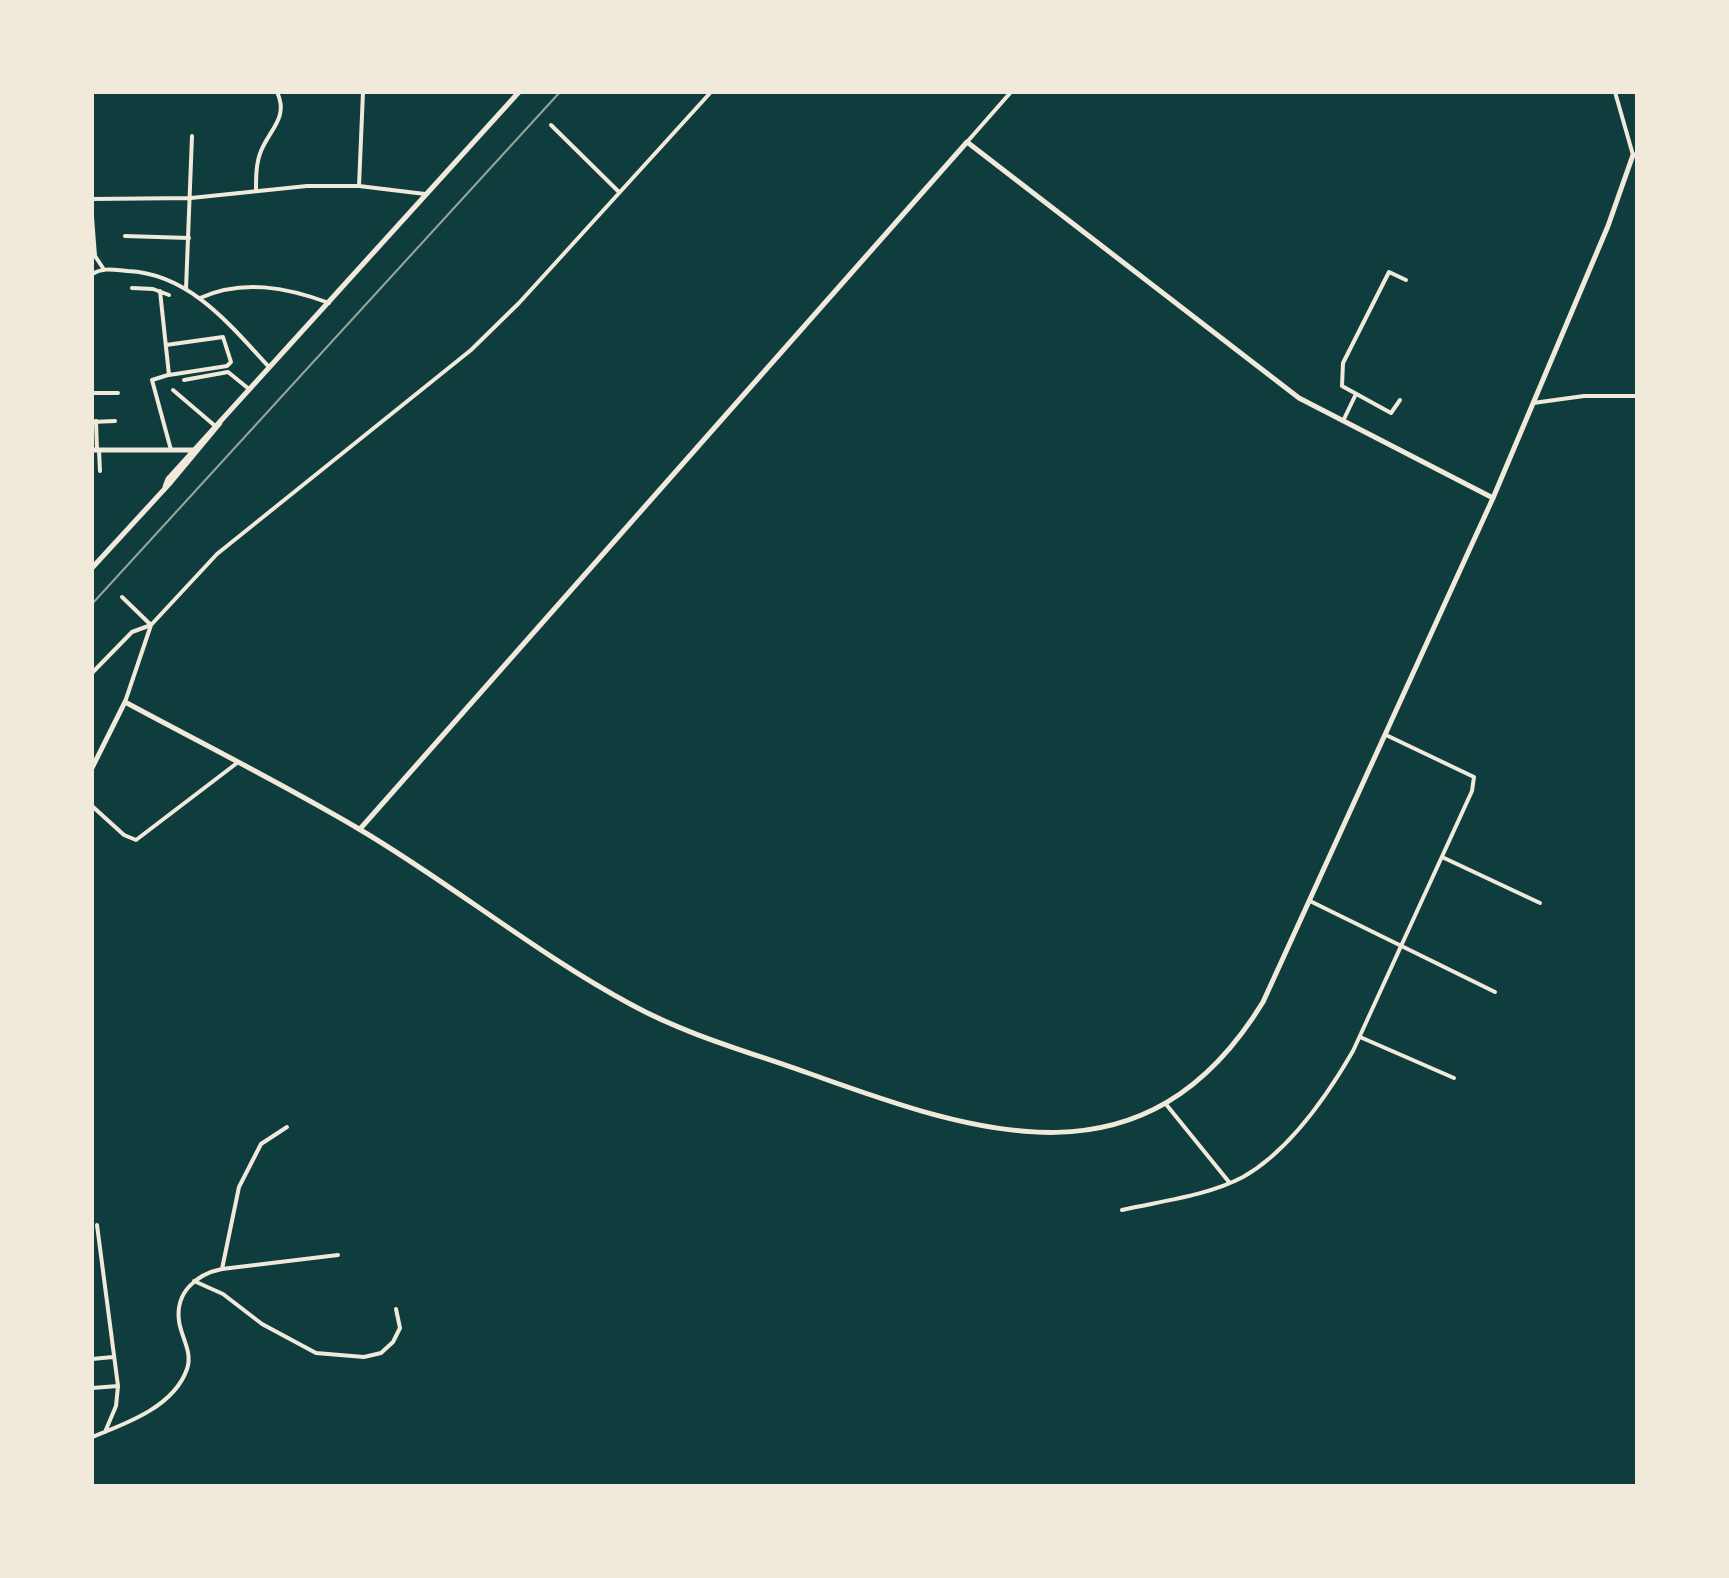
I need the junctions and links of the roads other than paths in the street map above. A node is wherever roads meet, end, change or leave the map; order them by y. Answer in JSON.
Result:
{"nodes":[{"id":1,"x":277,"y":92,"type":"edge"},
{"id":2,"x":363,"y":92,"type":"edge"},
{"id":3,"x":519,"y":92,"type":"edge"},
{"id":4,"x":711,"y":92,"type":"edge"},
{"id":5,"x":1011,"y":92,"type":"edge"},
{"id":6,"x":1615,"y":92,"type":"edge"},
{"id":7,"x":551,"y":125,"type":"dead end"},
{"id":8,"x":192,"y":136,"type":"dead end"},
{"id":9,"x":967,"y":142,"type":"junction"},
{"id":10,"x":1635,"y":155,"type":"edge"},
{"id":11,"x":359,"y":186,"type":"junction"},
{"id":12,"x":256,"y":190,"type":"junction"},
{"id":13,"x":619,"y":192,"type":"junction"},
{"id":14,"x":427,"y":194,"type":"junction"},
{"id":15,"x":191,"y":198,"type":"junction"},
{"id":16,"x":92,"y":199,"type":"edge"},
{"id":17,"x":92,"y":217,"type":"edge"},
{"id":18,"x":125,"y":236,"type":"dead end"},
{"id":19,"x":189,"y":238,"type":"junction"},
{"id":20,"x":103,"y":268,"type":"junction"},
{"id":21,"x":92,"y":274,"type":"edge"},
{"id":22,"x":1406,"y":280,"type":"dead end"},
{"id":23,"x":132,"y":288,"type":"dead end"},
{"id":24,"x":186,"y":289,"type":"junction"},
{"id":25,"x":160,"y":291,"type":"junction"},
{"id":26,"x":169,"y":295,"type":"dead end"},
{"id":27,"x":200,"y":298,"type":"junction"},
{"id":28,"x":329,"y":304,"type":"junction"},
{"id":29,"x":166,"y":345,"type":"junction"},
{"id":30,"x":271,"y":369,"type":"junction"},
{"id":31,"x":169,"y":375,"type":"junction"},
{"id":32,"x":184,"y":380,"type":"dead end"},
{"id":33,"x":173,"y":390,"type":"dead end"},
{"id":34,"x":251,"y":390,"type":"junction"},
{"id":35,"x":92,"y":393,"type":"edge"},
{"id":36,"x":118,"y":393,"type":"dead end"},
{"id":37,"x":1355,"y":396,"type":"junction"},
{"id":38,"x":1637,"y":396,"type":"edge"},
{"id":39,"x":1400,"y":400,"type":"dead end"},
{"id":40,"x":1533,"y":403,"type":"junction"},
{"id":41,"x":115,"y":421,"type":"dead end"},
{"id":42,"x":1343,"y":421,"type":"junction"},
{"id":43,"x":94,"y":422,"type":"edge"},
{"id":44,"x":217,"y":424,"type":"junction"},
{"id":45,"x":96,"y":450,"type":"edge"},
{"id":46,"x":171,"y":450,"type":"junction"},
{"id":47,"x":195,"y":450,"type":"junction"},
{"id":48,"x":100,"y":471,"type":"dead end"},
{"id":49,"x":1493,"y":498,"type":"junction"},
{"id":50,"x":92,"y":568,"type":"edge"},
{"id":51,"x":122,"y":597,"type":"dead end"},
{"id":52,"x":151,"y":625,"type":"junction"},
{"id":53,"x":92,"y":673,"type":"edge"},
{"id":54,"x":125,"y":702,"type":"junction"},
{"id":55,"x":1386,"y":735,"type":"junction"},
{"id":56,"x":92,"y":750,"type":"edge"},
{"id":57,"x":98,"y":757,"type":"junction"},
{"id":58,"x":237,"y":763,"type":"junction"},
{"id":59,"x":92,"y":768,"type":"edge"},
{"id":60,"x":92,"y":806,"type":"edge"},
{"id":61,"x":360,"y":829,"type":"junction"},
{"id":62,"x":1442,"y":857,"type":"junction"},
{"id":63,"x":1310,"y":901,"type":"junction"},
{"id":64,"x":1540,"y":903,"type":"dead end"},
{"id":65,"x":1402,"y":946,"type":"junction"},
{"id":66,"x":1495,"y":992,"type":"dead end"},
{"id":67,"x":1360,"y":1037,"type":"junction"},
{"id":68,"x":1454,"y":1078,"type":"dead end"},
{"id":69,"x":1165,"y":1103,"type":"junction"},
{"id":70,"x":287,"y":1127,"type":"dead end"},
{"id":71,"x":1229,"y":1182,"type":"junction"},
{"id":72,"x":1122,"y":1210,"type":"dead end"},
{"id":73,"x":97,"y":1225,"type":"dead end"},
{"id":74,"x":338,"y":1255,"type":"dead end"},
{"id":75,"x":222,"y":1269,"type":"junction"},
{"id":76,"x":194,"y":1281,"type":"junction"},
{"id":77,"x":396,"y":1309,"type":"dead end"},
{"id":78,"x":114,"y":1357,"type":"junction"},
{"id":79,"x":92,"y":1359,"type":"edge"},
{"id":80,"x":118,"y":1386,"type":"junction"},
{"id":81,"x":92,"y":1388,"type":"edge"},
{"id":82,"x":105,"y":1432,"type":"junction"},
{"id":83,"x":92,"y":1437,"type":"edge"}],
"edges":[{"from":1,"to":12,"type":"street"},
{"from":2,"to":11,"type":"street"},
{"from":3,"to":14,"type":"street"},
{"from":4,"to":13,"type":"street"},
{"from":5,"to":9,"type":"street"},
{"from":6,"to":10,"type":"street"},
{"from":7,"to":13,"type":"street"},
{"from":8,"to":15,"type":"street"},
{"from":9,"to":42,"type":"street"},
{"from":9,"to":61,"type":"street"},
{"from":10,"to":40,"type":"street"},
{"from":11,"to":12,"type":"street"},
{"from":11,"to":14,"type":"street"},
{"from":12,"to":15,"type":"street"},
{"from":13,"to":52,"type":"street"},
{"from":14,"to":28,"type":"street"},
{"from":15,"to":16,"type":"street"},
{"from":15,"to":19,"type":"street"},
{"from":17,"to":20,"type":"street"},
{"from":18,"to":19,"type":"street"},
{"from":19,"to":24,"type":"street"},
{"from":20,"to":21,"type":"street"},
{"from":20,"to":24,"type":"street"},
{"from":22,"to":37,"type":"street"},
{"from":23,"to":25,"type":"street"},
{"from":24,"to":27,"type":"street"},
{"from":25,"to":26,"type":"street"},
{"from":25,"to":29,"type":"street"},
{"from":27,"to":28,"type":"street"},
{"from":27,"to":30,"type":"street"},
{"from":28,"to":30,"type":"street"},
{"from":29,"to":31,"type":"street"},
{"from":29,"to":31,"type":"street"},
{"from":30,"to":34,"type":"street"},
{"from":31,"to":46,"type":"street"},
{"from":32,"to":34,"type":"street"},
{"from":33,"to":44,"type":"street"},
{"from":34,"to":44,"type":"street"},
{"from":35,"to":36,"type":"street"},
{"from":37,"to":39,"type":"street"},
{"from":37,"to":42,"type":"street"},
{"from":38,"to":40,"type":"street"},
{"from":40,"to":49,"type":"street"},
{"from":41,"to":43,"type":"street"},
{"from":42,"to":49,"type":"street"},
{"from":43,"to":45,"type":"street"},
{"from":44,"to":47,"type":"street"},
{"from":45,"to":46,"type":"street"},
{"from":45,"to":48,"type":"street"},
{"from":46,"to":47,"type":"street"},
{"from":47,"to":50,"type":"street"},
{"from":49,"to":55,"type":"street"},
{"from":51,"to":52,"type":"street"},
{"from":52,"to":53,"type":"street"},
{"from":52,"to":54,"type":"street"},
{"from":54,"to":57,"type":"street"},
{"from":54,"to":58,"type":"street"},
{"from":55,"to":62,"type":"street"},
{"from":55,"to":63,"type":"street"},
{"from":56,"to":57,"type":"street"},
{"from":57,"to":59,"type":"street"},
{"from":58,"to":60,"type":"street"},
{"from":58,"to":61,"type":"street"},
{"from":61,"to":69,"type":"street"},
{"from":62,"to":64,"type":"street"},
{"from":62,"to":65,"type":"street"},
{"from":63,"to":65,"type":"street"},
{"from":63,"to":69,"type":"street"},
{"from":65,"to":66,"type":"street"},
{"from":65,"to":67,"type":"street"},
{"from":67,"to":68,"type":"street"},
{"from":67,"to":71,"type":"street"},
{"from":69,"to":71,"type":"street"},
{"from":70,"to":75,"type":"street"},
{"from":71,"to":72,"type":"street"},
{"from":73,"to":78,"type":"street"},
{"from":74,"to":75,"type":"street"},
{"from":75,"to":76,"type":"street"},
{"from":76,"to":77,"type":"street"},
{"from":76,"to":82,"type":"street"},
{"from":78,"to":79,"type":"street"},
{"from":78,"to":80,"type":"street"},
{"from":80,"to":81,"type":"street"},
{"from":80,"to":82,"type":"street"},
{"from":82,"to":83,"type":"street"}]}
